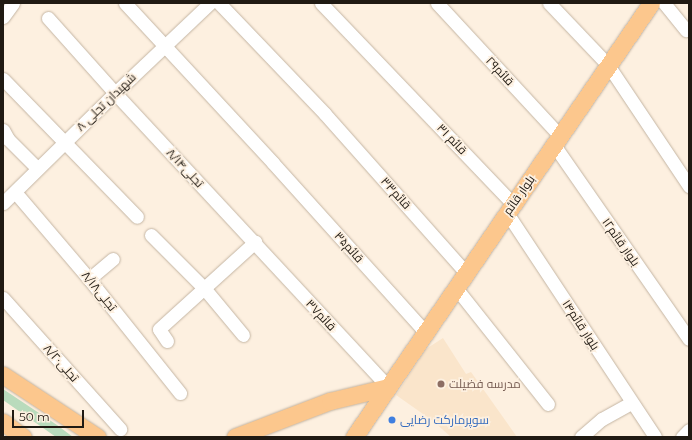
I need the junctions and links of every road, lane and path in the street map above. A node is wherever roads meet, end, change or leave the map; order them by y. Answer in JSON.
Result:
{"nodes":[{"id":1,"x":13,"y":3,"type":"edge"},
{"id":2,"x":125,"y":3,"type":"edge"},
{"id":3,"x":210,"y":3,"type":"edge"},
{"id":4,"x":219,"y":3,"type":"edge"},
{"id":5,"x":321,"y":3,"type":"edge"},
{"id":6,"x":549,"y":3,"type":"edge"},
{"id":7,"x":651,"y":3,"type":"edge"},
{"id":8,"x":664,"y":3,"type":"edge"},
{"id":9,"x":439,"y":5,"type":"edge"},
{"id":10,"x":3,"y":17,"type":"edge"},
{"id":11,"x":48,"y":18,"type":"dead end"},
{"id":12,"x":686,"y":30,"type":"dead end"},
{"id":13,"x":165,"y":45,"type":"junction"},
{"id":14,"x":608,"y":65,"type":"junction"},
{"id":15,"x":3,"y":78,"type":"edge"},
{"id":16,"x":115,"y":93,"type":"junction"},
{"id":17,"x":3,"y":130,"type":"edge"},
{"id":18,"x":557,"y":141,"type":"junction"},
{"id":19,"x":64,"y":142,"type":"junction"},
{"id":20,"x":37,"y":168,"type":"junction"},
{"id":21,"x":689,"y":186,"type":"edge"},
{"id":22,"x":15,"y":192,"type":"junction"},
{"id":23,"x":3,"y":202,"type":"edge"},
{"id":24,"x":510,"y":208,"type":"junction"},
{"id":25,"x":136,"y":217,"type":"dead end"},
{"id":26,"x":151,"y":235,"type":"dead end"},
{"id":27,"x":255,"y":242,"type":"junction"},
{"id":28,"x":113,"y":259,"type":"dead end"},
{"id":29,"x":466,"y":273,"type":"junction"},
{"id":30,"x":89,"y":279,"type":"junction"},
{"id":31,"x":204,"y":288,"type":"junction"},
{"id":32,"x":456,"y":288,"type":"junction"},
{"id":33,"x":3,"y":298,"type":"edge"},
{"id":34,"x":425,"y":332,"type":"junction"},
{"id":35,"x":243,"y":335,"type":"dead end"},
{"id":36,"x":689,"y":339,"type":"edge"},
{"id":37,"x":167,"y":341,"type":"dead end"},
{"id":38,"x":3,"y":375,"type":"edge"},
{"id":39,"x":388,"y":387,"type":"junction"},
{"id":40,"x":180,"y":393,"type":"dead end"},
{"id":41,"x":632,"y":402,"type":"junction"},
{"id":42,"x":548,"y":404,"type":"dead end"},
{"id":43,"x":3,"y":422,"type":"edge"},
{"id":44,"x":120,"y":429,"type":"dead end"},
{"id":45,"x":689,"y":430,"type":"edge"},
{"id":46,"x":355,"y":436,"type":"edge"},
{"id":47,"x":23,"y":437,"type":"edge"},
{"id":48,"x":97,"y":437,"type":"edge"},
{"id":49,"x":236,"y":437,"type":"edge"},
{"id":50,"x":264,"y":437,"type":"edge"},
{"id":51,"x":581,"y":437,"type":"edge"},
{"id":52,"x":654,"y":437,"type":"edge"},
{"id":53,"x":682,"y":437,"type":"edge"}],
"edges":[{"from":1,"to":10,"type":"street"},
{"from":2,"to":13,"type":"street","name":"قائم۳۵"},
{"from":3,"to":13,"type":"street","name":"شهیدان تجلی ۸"},
{"from":4,"to":29,"type":"street","name":"قائم۳۳"},
{"from":5,"to":24,"type":"street","name":"قائم ۳۱"},
{"from":6,"to":14,"type":"street"},
{"from":7,"to":14,"type":"main road","name":"بلوار قائم"},
{"from":8,"to":12,"type":"street"},
{"from":9,"to":18,"type":"street","name":"قائم۲۹"},
{"from":11,"to":16,"type":"street","name":"تجلی۸‌/۱۴"},
{"from":13,"to":16,"type":"street","name":"شهیدان تجلی ۸"},
{"from":13,"to":34,"type":"street","name":"قائم۳۵"},
{"from":14,"to":18,"type":"main road","name":"بلوار قائم"},
{"from":14,"to":21,"type":"street"},
{"from":15,"to":19,"type":"street"},
{"from":16,"to":19,"type":"street","name":"شهیدان تجلی ۸"},
{"from":16,"to":27,"type":"street","name":"تجلی۸‌/۱۴"},
{"from":17,"to":20,"type":"street"},
{"from":18,"to":24,"type":"main road","name":"بلوار قائم"},
{"from":18,"to":36,"type":"street","name":"بلوار قائم۱۲"},
{"from":19,"to":20,"type":"street","name":"شهیدان تجلی ۸"},
{"from":19,"to":25,"type":"street"},
{"from":20,"to":22,"type":"street","name":"شهیدان تجلی ۸"},
{"from":22,"to":23,"type":"street","name":"شهیدان تجلی ۸"},
{"from":22,"to":30,"type":"street","name":"تجلی۸/۱۸"},
{"from":24,"to":29,"type":"main road","name":"بلوار قائم"},
{"from":24,"to":41,"type":"street","name":"بلوار قائم۱۴"},
{"from":26,"to":31,"type":"street"},
{"from":27,"to":31,"type":"street"},
{"from":27,"to":39,"type":"street","name":"قائم۳۷"},
{"from":28,"to":30,"type":"street"},
{"from":29,"to":32,"type":"main road","name":"بلوار قائم"},
{"from":30,"to":40,"type":"street","name":"تجلی۸/۱۸"},
{"from":31,"to":35,"type":"street"},
{"from":31,"to":37,"type":"street"},
{"from":32,"to":34,"type":"main road","name":"بلوار قائم"},
{"from":32,"to":42,"type":"street"},
{"from":33,"to":44,"type":"street","name":"تجلی۸/۲۰"},
{"from":34,"to":39,"type":"main road","name":"بلوار قائم"},
{"from":38,"to":48,"type":"main road"},
{"from":39,"to":46,"type":"main road","name":"بلوار قائم"},
{"from":39,"to":49,"type":"main road"},
{"from":41,"to":51,"type":"street"},
{"from":41,"to":52,"type":"street","name":"بلوار قائم۱۴"},
{"from":43,"to":47,"type":"main road"},
{"from":45,"to":53,"type":"street"},
{"from":49,"to":50,"type":"main road"}]}
